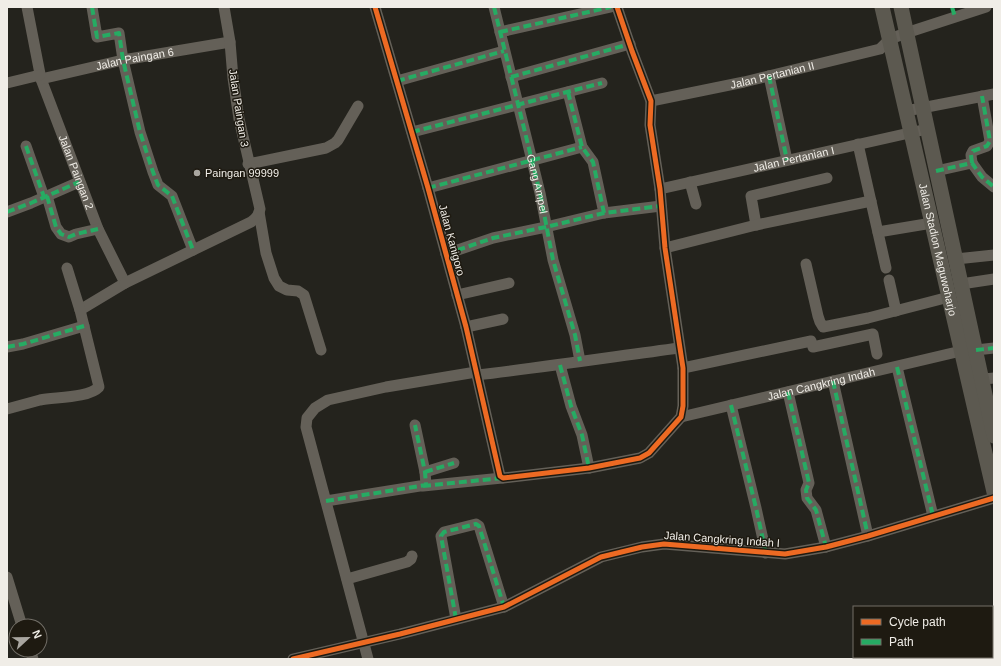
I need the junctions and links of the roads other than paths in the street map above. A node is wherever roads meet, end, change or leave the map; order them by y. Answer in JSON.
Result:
{"nodes":[{"id":1,"x":27,"y":7,"type":"edge"},
{"id":2,"x":92,"y":7,"type":"edge"},
{"id":3,"x":224,"y":7,"type":"edge"},
{"id":4,"x":375,"y":7,"type":"edge"},
{"id":5,"x":494,"y":7,"type":"edge"},
{"id":6,"x":611,"y":7,"type":"edge"},
{"id":7,"x":617,"y":7,"type":"edge"},
{"id":8,"x":882,"y":7,"type":"edge"},
{"id":9,"x":901,"y":7,"type":"edge"},
{"id":10,"x":986,"y":7,"type":"edge"},
{"id":11,"x":585,"y":10,"type":"edge"},
{"id":12,"x":953,"y":12,"type":"edge"},
{"id":13,"x":500,"y":32,"type":"junction"},
{"id":14,"x":906,"y":33,"type":"junction"},
{"id":15,"x":890,"y":40,"type":"junction"},
{"id":16,"x":230,"y":42,"type":"junction"},
{"id":17,"x":630,"y":44,"type":"junction"},
{"id":18,"x":504,"y":52,"type":"junction"},
{"id":19,"x":123,"y":60,"type":"junction"},
{"id":20,"x":769,"y":76,"type":"junction"},
{"id":21,"x":41,"y":77,"type":"junction"},
{"id":22,"x":511,"y":77,"type":"junction"},
{"id":23,"x":397,"y":81,"type":"junction"},
{"id":24,"x":7,"y":83,"type":"edge"},
{"id":25,"x":602,"y":83,"type":"dead end"},
{"id":26,"x":568,"y":92,"type":"junction"},
{"id":27,"x":994,"y":94,"type":"edge"},
{"id":28,"x":982,"y":96,"type":"junction"},
{"id":29,"x":651,"y":101,"type":"junction"},
{"id":30,"x":519,"y":104,"type":"junction"},
{"id":31,"x":358,"y":106,"type":"dead end"},
{"id":32,"x":923,"y":108,"type":"junction"},
{"id":33,"x":906,"y":111,"type":"junction"},
{"id":34,"x":927,"y":129,"type":"junction"},
{"id":35,"x":412,"y":132,"type":"junction"},
{"id":36,"x":911,"y":132,"type":"junction"},
{"id":37,"x":858,"y":144,"type":"junction"},
{"id":38,"x":26,"y":146,"type":"dead end"},
{"id":39,"x":582,"y":147,"type":"junction"},
{"id":40,"x":787,"y":160,"type":"junction"},
{"id":41,"x":532,"y":161,"type":"junction"},
{"id":42,"x":972,"y":162,"type":"junction"},
{"id":43,"x":248,"y":164,"type":"junction"},
{"id":44,"x":936,"y":171,"type":"junction"},
{"id":45,"x":827,"y":178,"type":"dead end"},
{"id":46,"x":79,"y":182,"type":"junction"},
{"id":47,"x":690,"y":182,"type":"junction"},
{"id":48,"x":994,"y":187,"type":"edge"},
{"id":49,"x":428,"y":188,"type":"junction"},
{"id":50,"x":660,"y":189,"type":"junction"},
{"id":51,"x":45,"y":196,"type":"junction"},
{"id":52,"x":871,"y":201,"type":"junction"},
{"id":53,"x":696,"y":204,"type":"dead end"},
{"id":54,"x":661,"y":206,"type":"junction"},
{"id":55,"x":259,"y":210,"type":"junction"},
{"id":56,"x":7,"y":212,"type":"edge"},
{"id":57,"x":604,"y":212,"type":"junction"},
{"id":58,"x":932,"y":222,"type":"junction"},
{"id":59,"x":756,"y":225,"type":"junction"},
{"id":60,"x":546,"y":227,"type":"junction"},
{"id":61,"x":98,"y":229,"type":"junction"},
{"id":62,"x":878,"y":232,"type":"junction"},
{"id":63,"x":665,"y":248,"type":"junction"},
{"id":64,"x":193,"y":250,"type":"junction"},
{"id":65,"x":446,"y":254,"type":"junction"},
{"id":66,"x":994,"y":255,"type":"edge"},
{"id":67,"x":956,"y":260,"type":"junction"},
{"id":68,"x":806,"y":264,"type":"dead end"},
{"id":69,"x":67,"y":268,"type":"dead end"},
{"id":70,"x":886,"y":268,"type":"dead end"},
{"id":71,"x":994,"y":279,"type":"edge"},
{"id":72,"x":889,"y":280,"type":"dead end"},
{"id":73,"x":125,"y":283,"type":"junction"},
{"id":74,"x":509,"y":283,"type":"dead end"},
{"id":75,"x":961,"y":284,"type":"junction"},
{"id":76,"x":457,"y":295,"type":"junction"},
{"id":77,"x":949,"y":297,"type":"junction"},
{"id":78,"x":80,"y":310,"type":"junction"},
{"id":79,"x":896,"y":311,"type":"junction"},
{"id":80,"x":868,"y":318,"type":"junction"},
{"id":81,"x":503,"y":319,"type":"dead end"},
{"id":82,"x":84,"y":326,"type":"junction"},
{"id":83,"x":466,"y":327,"type":"junction"},
{"id":84,"x":873,"y":334,"type":"junction"},
{"id":85,"x":7,"y":347,"type":"edge"},
{"id":86,"x":679,"y":348,"type":"junction"},
{"id":87,"x":994,"y":348,"type":"edge"},
{"id":88,"x":322,"y":350,"type":"dead end"},
{"id":89,"x":976,"y":350,"type":"junction"},
{"id":90,"x":961,"y":351,"type":"junction"},
{"id":91,"x":877,"y":354,"type":"dead end"},
{"id":92,"x":580,"y":361,"type":"junction"},
{"id":93,"x":560,"y":365,"type":"junction"},
{"id":94,"x":897,"y":367,"type":"junction"},
{"id":95,"x":683,"y":368,"type":"junction"},
{"id":96,"x":477,"y":374,"type":"junction"},
{"id":97,"x":981,"y":380,"type":"edge"},
{"id":98,"x":833,"y":381,"type":"junction"},
{"id":99,"x":788,"y":392,"type":"junction"},
{"id":100,"x":731,"y":405,"type":"junction"},
{"id":101,"x":7,"y":409,"type":"edge"},
{"id":102,"x":681,"y":417,"type":"junction"},
{"id":103,"x":414,"y":425,"type":"dead end"},
{"id":104,"x":994,"y":436,"type":"edge"},
{"id":105,"x":454,"y":463,"type":"dead end"},
{"id":106,"x":589,"y":468,"type":"junction"},
{"id":107,"x":425,"y":472,"type":"junction"},
{"id":108,"x":502,"y":478,"type":"junction"},
{"id":109,"x":423,"y":486,"type":"junction"},
{"id":110,"x":994,"y":492,"type":"edge"},
{"id":111,"x":994,"y":498,"type":"edge"},
{"id":112,"x":326,"y":501,"type":"junction"},
{"id":113,"x":933,"y":516,"type":"junction"},
{"id":114,"x":868,"y":536,"type":"junction"},
{"id":115,"x":826,"y":547,"type":"junction"},
{"id":116,"x":766,"y":553,"type":"junction"},
{"id":117,"x":412,"y":556,"type":"dead end"},
{"id":118,"x":7,"y":577,"type":"edge"},
{"id":119,"x":347,"y":579,"type":"junction"},
{"id":120,"x":504,"y":606,"type":"junction"},
{"id":121,"x":20,"y":618,"type":"edge"},
{"id":122,"x":456,"y":618,"type":"junction"},
{"id":123,"x":363,"y":642,"type":"junction"},
{"id":124,"x":293,"y":659,"type":"edge"},
{"id":125,"x":368,"y":659,"type":"edge"}],
"edges":[{"from":1,"to":21,"type":"street","name":"Jalan Paingan 2"},
{"from":2,"to":19,"type":"street"},
{"from":3,"to":16,"type":"street","name":"Jalan Paingan 3"},
{"from":4,"to":23,"type":"street","name":"Jalan Kanigoro"},
{"from":5,"to":13,"type":"street","name":"Gang Ampel"},
{"from":6,"to":11,"type":"street"},
{"from":7,"to":17,"type":"street"},
{"from":8,"to":15,"type":"main road","name":"Jalan Stadion Maguwoharjo"},
{"from":9,"to":14,"type":"main road","name":"Jalan Stadion Maguwoharjo"},
{"from":10,"to":12,"type":"street","name":"Jalan Pertanian II"},
{"from":11,"to":13,"type":"street"},
{"from":12,"to":14,"type":"street","name":"Jalan Pertanian II"},
{"from":13,"to":18,"type":"street","name":"Gang Ampel"},
{"from":14,"to":15,"type":"street","name":"Jalan Pertanian II"},
{"from":14,"to":32,"type":"main road","name":"Jalan Stadion Maguwoharjo"},
{"from":15,"to":20,"type":"street","name":"Jalan Pertanian II"},
{"from":15,"to":33,"type":"main road","name":"Jalan Stadion Maguwoharjo"},
{"from":16,"to":19,"type":"street","name":"Jalan Paingan 6"},
{"from":16,"to":43,"type":"street","name":"Jalan Paingan 3"},
{"from":17,"to":22,"type":"street"},
{"from":17,"to":29,"type":"street"},
{"from":18,"to":22,"type":"street","name":"Gang Ampel"},
{"from":18,"to":23,"type":"street"},
{"from":19,"to":21,"type":"street","name":"Jalan Paingan 6"},
{"from":19,"to":64,"type":"street"},
{"from":20,"to":29,"type":"street","name":"Jalan Pertanian II"},
{"from":20,"to":40,"type":"street"},
{"from":21,"to":24,"type":"street","name":"Jalan Paingan 6"},
{"from":21,"to":46,"type":"street","name":"Jalan Paingan 2"},
{"from":22,"to":30,"type":"street","name":"Gang Ampel"},
{"from":23,"to":35,"type":"street","name":"Jalan Kanigoro"},
{"from":25,"to":26,"type":"street"},
{"from":26,"to":30,"type":"street"},
{"from":26,"to":39,"type":"street"},
{"from":27,"to":28,"type":"street"},
{"from":28,"to":32,"type":"street"},
{"from":28,"to":42,"type":"street"},
{"from":29,"to":50,"type":"street"},
{"from":30,"to":35,"type":"street"},
{"from":30,"to":41,"type":"street","name":"Gang Ampel"},
{"from":31,"to":43,"type":"street"},
{"from":32,"to":33,"type":"street"},
{"from":32,"to":34,"type":"main road","name":"Jalan Stadion Maguwoharjo"},
{"from":33,"to":36,"type":"main road","name":"Jalan Stadion Maguwoharjo"},
{"from":34,"to":36,"type":"street","name":"Jalan Pertanian I"},
{"from":34,"to":44,"type":"main road","name":"Jalan Stadion Maguwoharjo"},
{"from":35,"to":49,"type":"street","name":"Jalan Kanigoro"},
{"from":36,"to":37,"type":"street","name":"Jalan Pertanian I"},
{"from":36,"to":58,"type":"main road","name":"Jalan Stadion Maguwoharjo"},
{"from":37,"to":40,"type":"street","name":"Jalan Pertanian I"},
{"from":37,"to":52,"type":"street"},
{"from":38,"to":51,"type":"street"},
{"from":39,"to":41,"type":"street"},
{"from":39,"to":57,"type":"street"},
{"from":40,"to":47,"type":"street","name":"Jalan Pertanian I"},
{"from":41,"to":49,"type":"street"},
{"from":41,"to":60,"type":"street","name":"Gang Ampel"},
{"from":42,"to":44,"type":"street"},
{"from":42,"to":48,"type":"street"},
{"from":43,"to":55,"type":"street","name":"Jalan Paingan 3"},
{"from":44,"to":67,"type":"main road","name":"Jalan Stadion Maguwoharjo"},
{"from":45,"to":59,"type":"street"},
{"from":46,"to":51,"type":"street"},
{"from":46,"to":61,"type":"street","name":"Jalan Paingan 2"},
{"from":47,"to":50,"type":"street","name":"Jalan Pertanian I"},
{"from":47,"to":53,"type":"street"},
{"from":49,"to":65,"type":"street","name":"Jalan Kanigoro"},
{"from":50,"to":54,"type":"street"},
{"from":51,"to":56,"type":"street"},
{"from":51,"to":61,"type":"street"},
{"from":52,"to":59,"type":"street"},
{"from":52,"to":62,"type":"street"},
{"from":54,"to":57,"type":"street"},
{"from":54,"to":63,"type":"street"},
{"from":55,"to":64,"type":"street"},
{"from":55,"to":88,"type":"street","name":"Jalan Paingan 3"},
{"from":57,"to":60,"type":"street"},
{"from":58,"to":62,"type":"street"},
{"from":58,"to":77,"type":"main road","name":"Jalan Stadion Maguwoharjo"},
{"from":59,"to":63,"type":"street"},
{"from":60,"to":65,"type":"street"},
{"from":60,"to":92,"type":"street","name":"Gang Ampel"},
{"from":61,"to":73,"type":"street","name":"Jalan Paingan 2"},
{"from":62,"to":70,"type":"street"},
{"from":63,"to":86,"type":"street"},
{"from":64,"to":73,"type":"street"},
{"from":65,"to":76,"type":"street","name":"Jalan Kanigoro"},
{"from":66,"to":67,"type":"street"},
{"from":67,"to":75,"type":"main road","name":"Jalan Stadion Maguwoharjo"},
{"from":68,"to":80,"type":"street"},
{"from":69,"to":78,"type":"street"},
{"from":71,"to":75,"type":"street"},
{"from":72,"to":79,"type":"street"},
{"from":73,"to":78,"type":"street"},
{"from":74,"to":76,"type":"street"},
{"from":75,"to":89,"type":"main road","name":"Jalan Stadion Maguwoharjo"},
{"from":76,"to":83,"type":"street","name":"Jalan Kanigoro"},
{"from":77,"to":79,"type":"street"},
{"from":77,"to":90,"type":"main road","name":"Jalan Stadion Maguwoharjo"},
{"from":78,"to":82,"type":"street"},
{"from":79,"to":80,"type":"street"},
{"from":80,"to":84,"type":"street"},
{"from":81,"to":83,"type":"street"},
{"from":82,"to":85,"type":"street"},
{"from":82,"to":101,"type":"street"},
{"from":83,"to":96,"type":"street","name":"Jalan Kanigoro"},
{"from":84,"to":91,"type":"street"},
{"from":84,"to":95,"type":"street"},
{"from":86,"to":92,"type":"street"},
{"from":86,"to":95,"type":"street"},
{"from":87,"to":89,"type":"street"},
{"from":89,"to":97,"type":"main road","name":"Jalan Stadion Maguwoharjo"},
{"from":90,"to":94,"type":"street","name":"Jalan Cangkring Indah"},
{"from":90,"to":97,"type":"main road","name":"Jalan Stadion Maguwoharjo"},
{"from":92,"to":93,"type":"street"},
{"from":93,"to":96,"type":"street"},
{"from":93,"to":106,"type":"street"},
{"from":94,"to":98,"type":"street","name":"Jalan Cangkring Indah"},
{"from":94,"to":113,"type":"street"},
{"from":95,"to":102,"type":"street"},
{"from":96,"to":108,"type":"street","name":"Jalan Kanigoro"},
{"from":96,"to":112,"type":"street"},
{"from":97,"to":104,"type":"main road","name":"Jalan Stadion Maguwoharjo"},
{"from":97,"to":110,"type":"main road","name":"Jalan Stadion Maguwoharjo"},
{"from":98,"to":99,"type":"street","name":"Jalan Cangkring Indah"},
{"from":98,"to":114,"type":"street"},
{"from":99,"to":100,"type":"street","name":"Jalan Cangkring Indah"},
{"from":99,"to":115,"type":"street"},
{"from":100,"to":102,"type":"street","name":"Jalan Cangkring Indah"},
{"from":100,"to":116,"type":"street"},
{"from":102,"to":106,"type":"street"},
{"from":103,"to":107,"type":"street"},
{"from":105,"to":107,"type":"street"},
{"from":106,"to":108,"type":"street"},
{"from":107,"to":109,"type":"street"},
{"from":108,"to":109,"type":"street"},
{"from":109,"to":112,"type":"street"},
{"from":111,"to":113,"type":"street","name":"Jalan Cangkring Indah I"},
{"from":112,"to":119,"type":"street"},
{"from":113,"to":114,"type":"street","name":"Jalan Cangkring Indah I"},
{"from":114,"to":115,"type":"street","name":"Jalan Cangkring Indah I"},
{"from":115,"to":116,"type":"street","name":"Jalan Cangkring Indah I"},
{"from":116,"to":120,"type":"street","name":"Jalan Cangkring Indah I"},
{"from":117,"to":119,"type":"street"},
{"from":118,"to":121,"type":"street"},
{"from":119,"to":123,"type":"street"},
{"from":120,"to":122,"type":"street","name":"Jalan Cangkring Indah I"},
{"from":120,"to":122,"type":"street"},
{"from":122,"to":123,"type":"street","name":"Jalan Cangkring Indah I"},
{"from":123,"to":124,"type":"street","name":"Jalan Cangkring Indah I"},
{"from":123,"to":125,"type":"street"}]}
